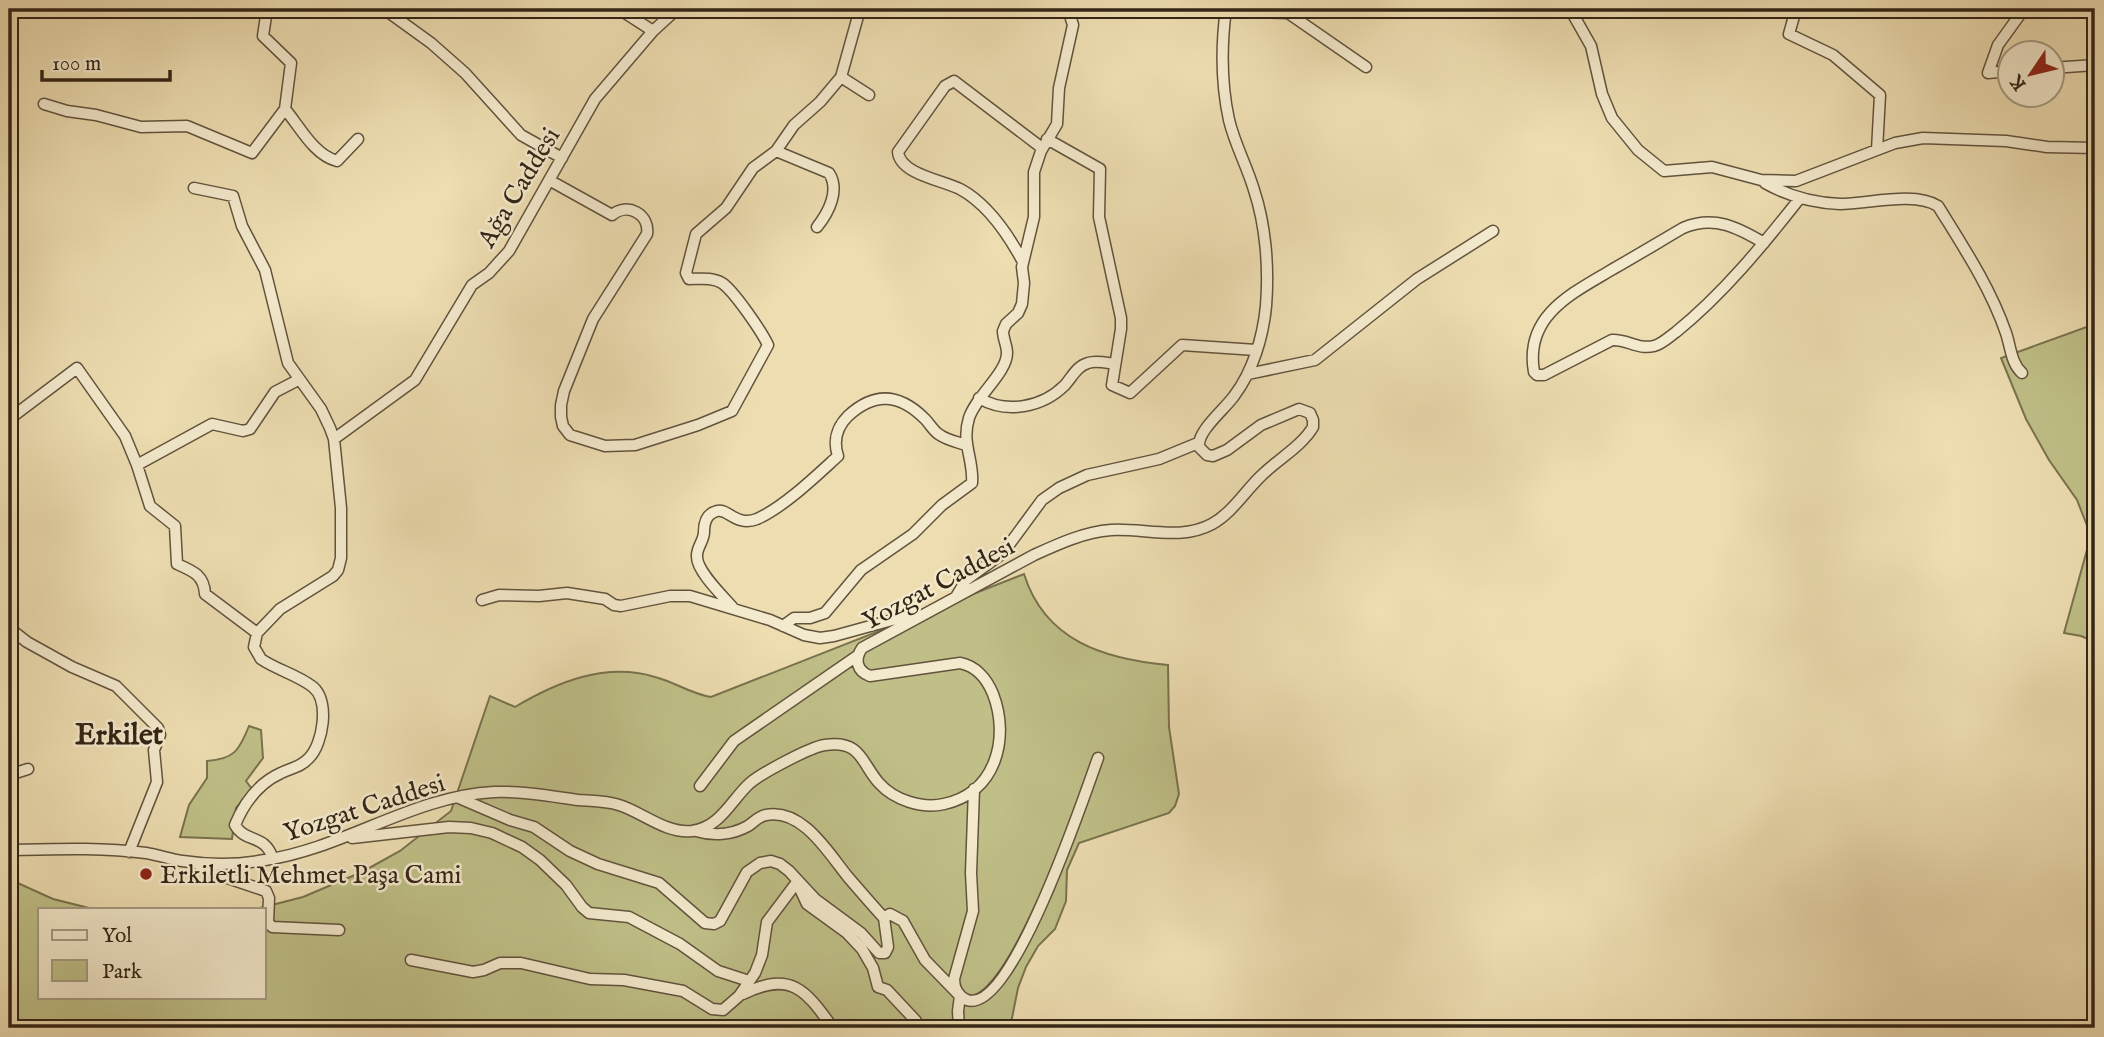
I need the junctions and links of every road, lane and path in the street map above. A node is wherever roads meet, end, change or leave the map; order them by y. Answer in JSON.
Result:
{"nodes":[{"id":1,"x":267,"y":9,"type":"edge"},
{"id":2,"x":384,"y":9,"type":"edge"},
{"id":3,"x":619,"y":9,"type":"edge"},
{"id":4,"x":677,"y":9,"type":"edge"},
{"id":5,"x":860,"y":9,"type":"edge"},
{"id":6,"x":1068,"y":9,"type":"edge"},
{"id":7,"x":1570,"y":9,"type":"edge"},
{"id":8,"x":1796,"y":9,"type":"edge"},
{"id":9,"x":2024,"y":9,"type":"edge"},
{"id":10,"x":1226,"y":10,"type":"edge"},
{"id":11,"x":653,"y":31,"type":"junction"},
{"id":12,"x":2003,"y":38,"type":"edge"},
{"id":13,"x":1996,"y":51,"type":"edge"},
{"id":14,"x":2095,"y":65,"type":"edge"},
{"id":15,"x":1366,"y":67,"type":"dead end"},
{"id":16,"x":2066,"y":67,"type":"edge"},
{"id":17,"x":1996,"y":72,"type":"edge"},
{"id":18,"x":841,"y":77,"type":"junction"},
{"id":19,"x":869,"y":95,"type":"dead end"},
{"id":20,"x":44,"y":104,"type":"dead end"},
{"id":21,"x":285,"y":109,"type":"junction"},
{"id":22,"x":358,"y":139,"type":"dead end"},
{"id":23,"x":1045,"y":144,"type":"junction"},
{"id":24,"x":2095,"y":148,"type":"edge"},
{"id":25,"x":1877,"y":150,"type":"junction"},
{"id":26,"x":776,"y":151,"type":"junction"},
{"id":27,"x":562,"y":158,"type":"junction"},
{"id":28,"x":549,"y":180,"type":"junction"},
{"id":29,"x":1760,"y":180,"type":"junction"},
{"id":30,"x":194,"y":188,"type":"dead end"},
{"id":31,"x":1800,"y":198,"type":"junction"},
{"id":32,"x":817,"y":227,"type":"dead end"},
{"id":33,"x":1493,"y":230,"type":"dead end"},
{"id":34,"x":1764,"y":243,"type":"junction"},
{"id":35,"x":1023,"y":262,"type":"junction"},
{"id":36,"x":1256,"y":350,"type":"junction"},
{"id":37,"x":1115,"y":364,"type":"junction"},
{"id":38,"x":2022,"y":373,"type":"dead end"},
{"id":39,"x":1248,"y":374,"type":"junction"},
{"id":40,"x":298,"y":380,"type":"junction"},
{"id":41,"x":979,"y":398,"type":"junction"},
{"id":42,"x":9,"y":416,"type":"edge"},
{"id":43,"x":334,"y":439,"type":"junction"},
{"id":44,"x":1199,"y":439,"type":"junction"},
{"id":45,"x":966,"y":445,"type":"junction"},
{"id":46,"x":138,"y":465,"type":"junction"},
{"id":47,"x":957,"y":595,"type":"junction"},
{"id":48,"x":482,"y":600,"type":"dead end"},
{"id":49,"x":932,"y":609,"type":"junction"},
{"id":50,"x":736,"y":611,"type":"junction"},
{"id":51,"x":783,"y":626,"type":"junction"},
{"id":52,"x":9,"y":628,"type":"edge"},
{"id":53,"x":257,"y":633,"type":"junction"},
{"id":54,"x":857,"y":656,"type":"junction"},
{"id":55,"x":1098,"y":758,"type":"dead end"},
{"id":56,"x":28,"y":769,"type":"dead end"},
{"id":57,"x":9,"y":775,"type":"edge"},
{"id":58,"x":700,"y":786,"type":"dead end"},
{"id":59,"x":974,"y":789,"type":"junction"},
{"id":60,"x":458,"y":797,"type":"junction"},
{"id":61,"x":693,"y":831,"type":"junction"},
{"id":62,"x":341,"y":839,"type":"junction"},
{"id":63,"x":9,"y":850,"type":"edge"},
{"id":64,"x":129,"y":852,"type":"junction"},
{"id":65,"x":272,"y":859,"type":"junction"},
{"id":66,"x":197,"y":863,"type":"junction"},
{"id":67,"x":797,"y":882,"type":"junction"},
{"id":68,"x":884,"y":918,"type":"junction"},
{"id":69,"x":339,"y":930,"type":"dead end"},
{"id":70,"x":411,"y":960,"type":"dead end"},
{"id":71,"x":749,"y":981,"type":"junction"},
{"id":72,"x":739,"y":996,"type":"junction"},
{"id":73,"x":960,"y":996,"type":"junction"},
{"id":74,"x":916,"y":1021,"type":"dead end"},
{"id":75,"x":833,"y":1028,"type":"edge"},
{"id":76,"x":959,"y":1028,"type":"edge"}],
"edges":[{"from":1,"to":21,"type":"street"},
{"from":2,"to":27,"type":"street"},
{"from":3,"to":11,"type":"street"},
{"from":4,"to":11,"type":"street","name":"Ağa Caddesi"},
{"from":5,"to":18,"type":"street"},
{"from":6,"to":23,"type":"street"},
{"from":7,"to":29,"type":"street"},
{"from":8,"to":25,"type":"street"},
{"from":9,"to":12,"type":"street"},
{"from":10,"to":15,"type":"street"},
{"from":10,"to":36,"type":"street"},
{"from":11,"to":27,"type":"street","name":"Ağa Caddesi"},
{"from":13,"to":17,"type":"street"},
{"from":14,"to":16,"type":"street"},
{"from":18,"to":19,"type":"street"},
{"from":18,"to":26,"type":"street"},
{"from":20,"to":21,"type":"street"},
{"from":21,"to":22,"type":"street"},
{"from":23,"to":35,"type":"street"},
{"from":23,"to":35,"type":"street"},
{"from":23,"to":37,"type":"street"},
{"from":24,"to":25,"type":"street"},
{"from":25,"to":29,"type":"street"},
{"from":26,"to":28,"type":"street"},
{"from":26,"to":32,"type":"street"},
{"from":27,"to":28,"type":"street","name":"Ağa Caddesi"},
{"from":28,"to":43,"type":"street","name":"Ağa Caddesi"},
{"from":29,"to":31,"type":"street"},
{"from":30,"to":40,"type":"street"},
{"from":31,"to":34,"type":"street"},
{"from":31,"to":38,"type":"street"},
{"from":33,"to":39,"type":"street"},
{"from":34,"to":34,"type":"street"},
{"from":35,"to":41,"type":"street"},
{"from":36,"to":37,"type":"street"},
{"from":36,"to":39,"type":"street"},
{"from":37,"to":41,"type":"street"},
{"from":39,"to":44,"type":"street"},
{"from":40,"to":43,"type":"street"},
{"from":40,"to":46,"type":"street"},
{"from":41,"to":45,"type":"street"},
{"from":42,"to":46,"type":"street"},
{"from":43,"to":53,"type":"street"},
{"from":44,"to":47,"type":"street"},
{"from":44,"to":47,"type":"street","name":"Yozgat Caddesi"},
{"from":45,"to":50,"type":"street"},
{"from":45,"to":51,"type":"street"},
{"from":46,"to":53,"type":"street"},
{"from":47,"to":49,"type":"street","name":"Yozgat Caddesi"},
{"from":48,"to":50,"type":"street"},
{"from":49,"to":51,"type":"street"},
{"from":49,"to":54,"type":"street","name":"Yozgat Caddesi"},
{"from":50,"to":51,"type":"street"},
{"from":52,"to":64,"type":"street"},
{"from":53,"to":65,"type":"street"},
{"from":54,"to":58,"type":"street"},
{"from":54,"to":59,"type":"street","name":"Yozgat Caddesi"},
{"from":55,"to":73,"type":"street"},
{"from":56,"to":57,"type":"street"},
{"from":59,"to":61,"type":"street","name":"Yozgat Caddesi"},
{"from":59,"to":73,"type":"street"},
{"from":60,"to":61,"type":"street","name":"Yozgat Caddesi"},
{"from":60,"to":62,"type":"street","name":"Yozgat Caddesi"},
{"from":60,"to":67,"type":"street"},
{"from":61,"to":68,"type":"street"},
{"from":62,"to":65,"type":"street","name":"Yozgat Caddesi"},
{"from":62,"to":71,"type":"street"},
{"from":63,"to":64,"type":"street","name":"Yozgat Caddesi"},
{"from":64,"to":66,"type":"street","name":"Yozgat Caddesi"},
{"from":65,"to":66,"type":"street","name":"Yozgat Caddesi"},
{"from":66,"to":69,"type":"street"},
{"from":67,"to":68,"type":"street"},
{"from":67,"to":71,"type":"street"},
{"from":67,"to":74,"type":"street"},
{"from":68,"to":73,"type":"street"},
{"from":70,"to":72,"type":"street"},
{"from":71,"to":72,"type":"street"},
{"from":72,"to":75,"type":"street"},
{"from":73,"to":76,"type":"street"}]}
